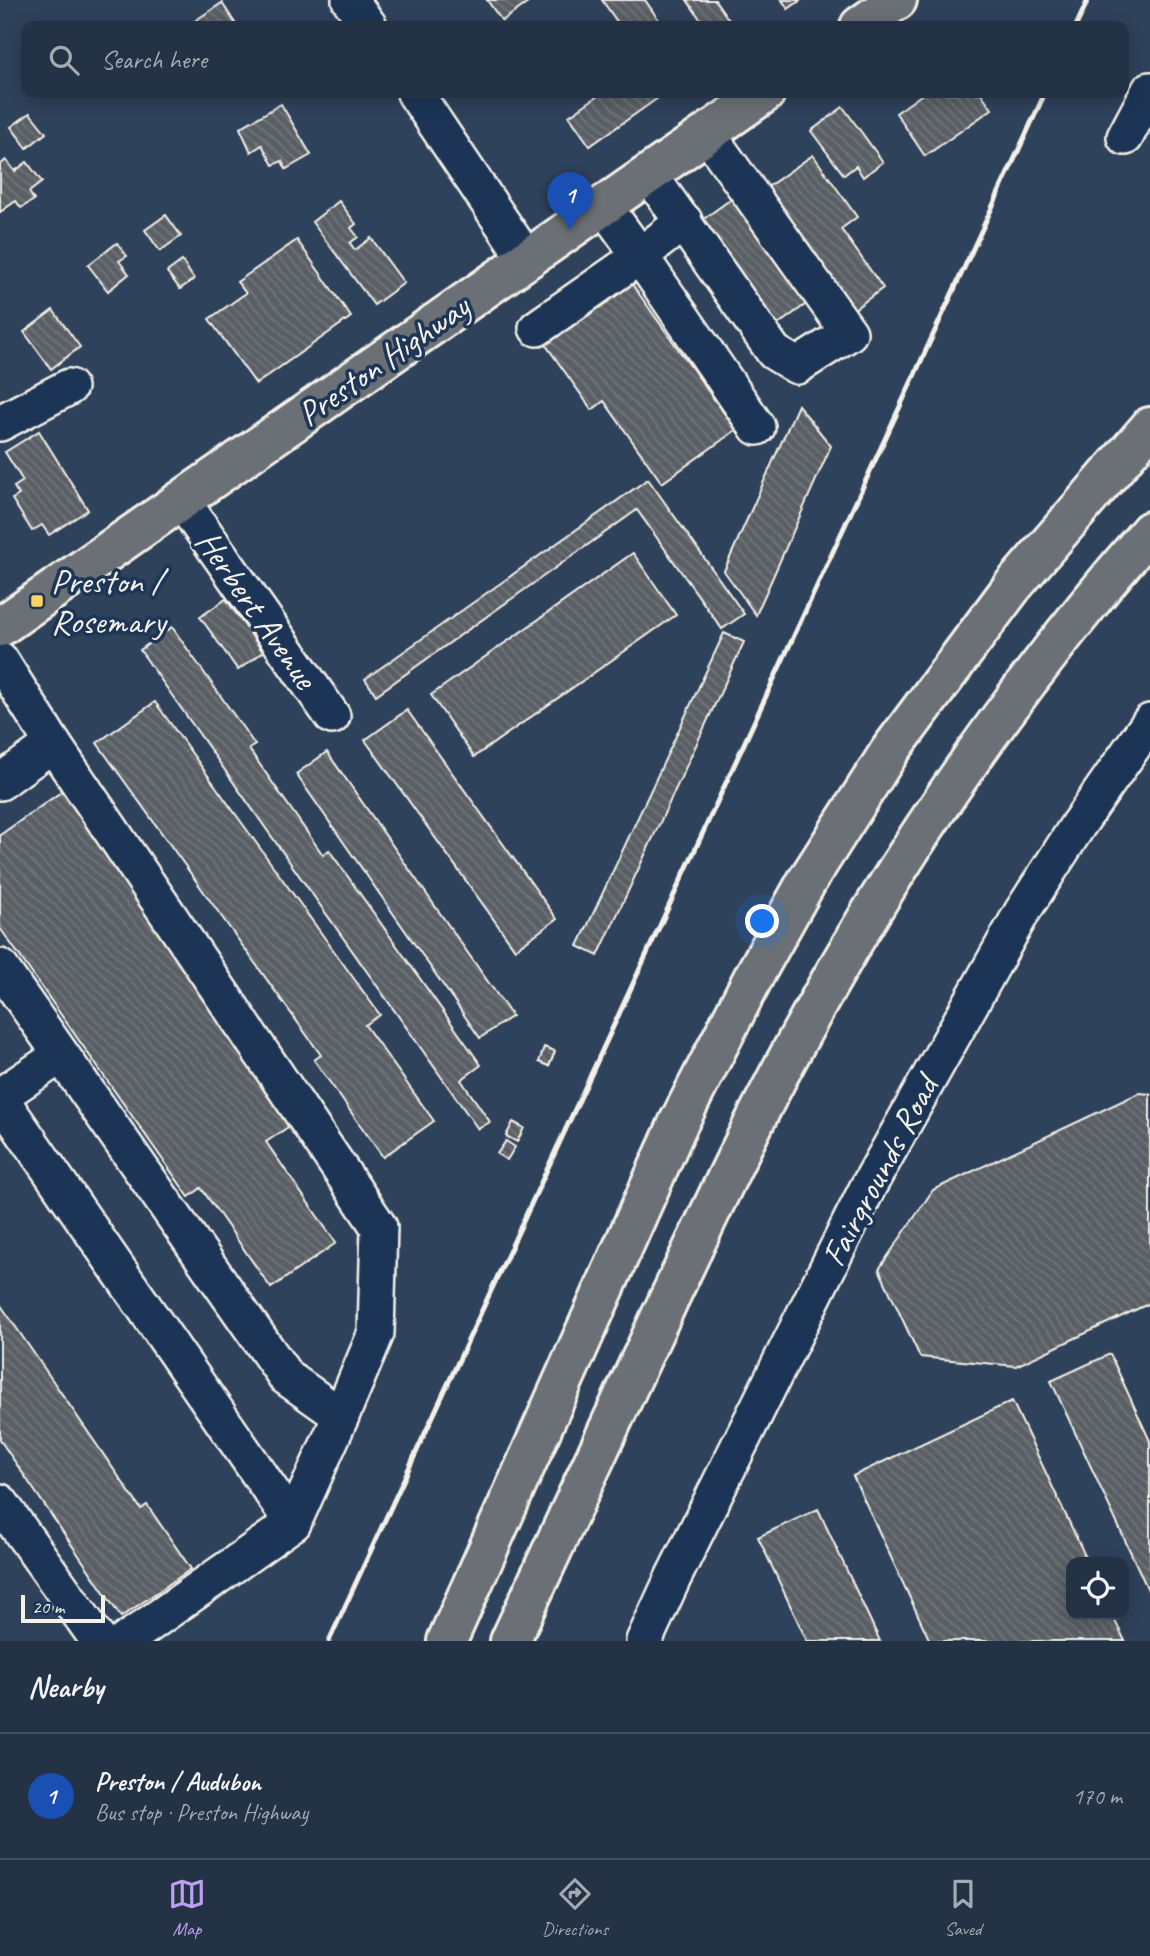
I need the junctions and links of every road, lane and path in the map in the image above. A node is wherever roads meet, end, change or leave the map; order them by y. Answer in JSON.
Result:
{"nodes":[{"id":1,"x":350,"y":0,"type":"edge"},
{"id":2,"x":897,"y":0,"type":"edge"},
{"id":3,"x":365,"y":21,"type":"edge"},
{"id":4,"x":867,"y":21,"type":"edge"},
{"id":5,"x":1150,"y":90,"type":"edge"},
{"id":6,"x":418,"y":98,"type":"edge"},
{"id":7,"x":758,"y":98,"type":"edge"},
{"id":8,"x":707,"y":133,"type":"junction"},
{"id":9,"x":1125,"y":137,"type":"dead end"},
{"id":10,"x":649,"y":174,"type":"junction"},
{"id":11,"x":604,"y":206,"type":"junction"},
{"id":12,"x":684,"y":221,"type":"junction"},
{"id":13,"x":640,"y":256,"type":"junction"},
{"id":14,"x":527,"y":260,"type":"junction"},
{"id":15,"x":537,"y":328,"type":"dead end"},
{"id":16,"x":69,"y":387,"type":"dead end"},
{"id":17,"x":0,"y":423,"type":"edge"},
{"id":18,"x":757,"y":427,"type":"dead end"},
{"id":19,"x":1150,"y":427,"type":"edge"},
{"id":20,"x":182,"y":501,"type":"junction"},
{"id":21,"x":1150,"y":531,"type":"edge"},
{"id":22,"x":1,"y":633,"type":"edge"},
{"id":23,"x":332,"y":716,"type":"dead end"},
{"id":24,"x":1150,"y":722,"type":"edge"},
{"id":25,"x":53,"y":744,"type":"junction"},
{"id":26,"x":0,"y":782,"type":"edge"},
{"id":27,"x":0,"y":967,"type":"edge"},
{"id":28,"x":61,"y":1055,"type":"junction"},
{"id":29,"x":0,"y":1097,"type":"edge"},
{"id":30,"x":341,"y":1416,"type":"junction"},
{"id":31,"x":0,"y":1502,"type":"edge"},
{"id":32,"x":293,"y":1523,"type":"junction"},
{"id":33,"x":99,"y":1641,"type":"edge"},
{"id":34,"x":125,"y":1641,"type":"edge"},
{"id":35,"x":447,"y":1641,"type":"edge"},
{"id":36,"x":510,"y":1641,"type":"edge"},
{"id":37,"x":644,"y":1641,"type":"edge"}],
"edges":[{"from":1,"to":3,"type":"street"},
{"from":2,"to":4,"type":"main road"},
{"from":5,"to":9,"type":"street"},
{"from":6,"to":14,"type":"street"},
{"from":7,"to":8,"type":"main road","name":"Preston Highway"},
{"from":8,"to":10,"type":"main road","name":"Preston Highway"},
{"from":8,"to":12,"type":"street"},
{"from":10,"to":11,"type":"main road","name":"Preston Highway"},
{"from":10,"to":12,"type":"street"},
{"from":11,"to":13,"type":"street"},
{"from":11,"to":14,"type":"main road","name":"Preston Highway"},
{"from":12,"to":13,"type":"street"},
{"from":13,"to":15,"type":"street"},
{"from":13,"to":18,"type":"street"},
{"from":14,"to":20,"type":"main road","name":"Preston Highway"},
{"from":16,"to":17,"type":"street"},
{"from":19,"to":35,"type":"main road"},
{"from":20,"to":22,"type":"main road","name":"Preston Highway"},
{"from":20,"to":23,"type":"street","name":"Herbert Avenue"},
{"from":21,"to":36,"type":"main road"},
{"from":22,"to":25,"type":"street"},
{"from":24,"to":37,"type":"street","name":"Fairgrounds Road"},
{"from":25,"to":26,"type":"street"},
{"from":25,"to":30,"type":"street"},
{"from":27,"to":28,"type":"street"},
{"from":28,"to":29,"type":"street"},
{"from":28,"to":30,"type":"street"},
{"from":29,"to":32,"type":"street"},
{"from":30,"to":32,"type":"street"},
{"from":31,"to":33,"type":"street"},
{"from":32,"to":34,"type":"street"}]}
